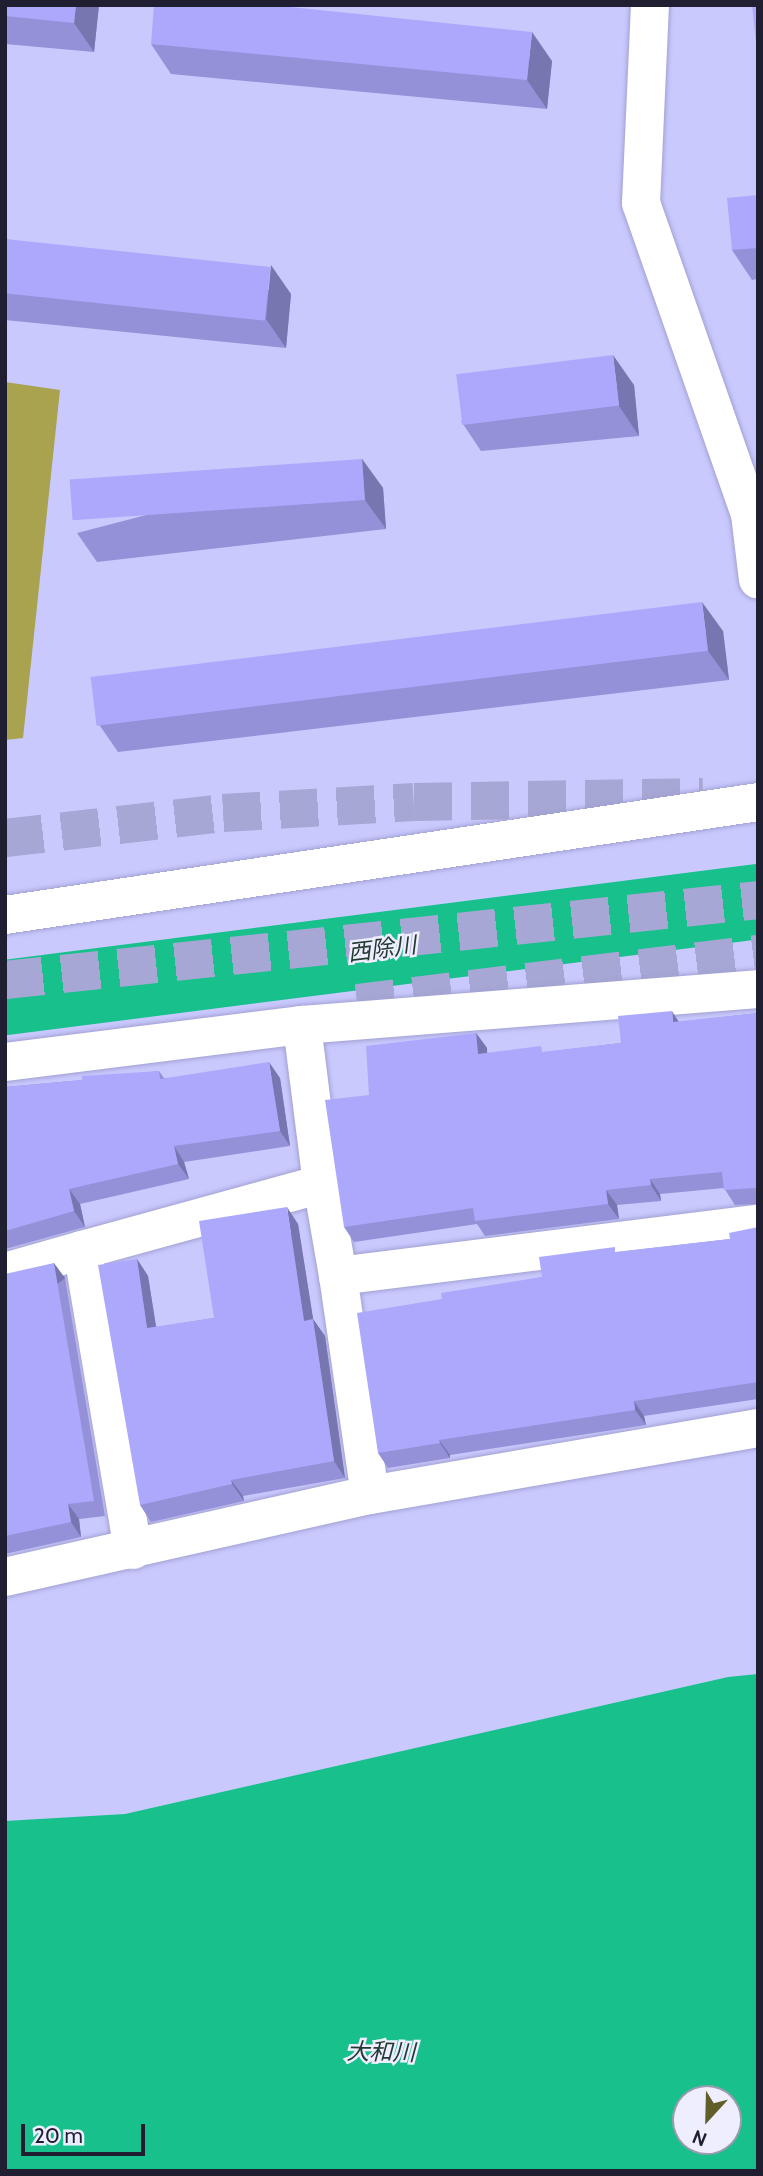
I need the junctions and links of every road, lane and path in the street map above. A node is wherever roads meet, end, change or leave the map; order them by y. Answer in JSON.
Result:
{"nodes":[{"id":1,"x":650,"y":5,"type":"edge"},
{"id":2,"x":758,"y":580,"type":"edge"},
{"id":3,"x":758,"y":802,"type":"edge"},
{"id":4,"x":5,"y":915,"type":"edge"},
{"id":5,"x":758,"y":989,"type":"edge"},
{"id":6,"x":302,"y":1025,"type":"junction"},
{"id":7,"x":5,"y":1062,"type":"edge"},
{"id":8,"x":322,"y":1184,"type":"junction"},
{"id":9,"x":758,"y":1224,"type":"edge"},
{"id":10,"x":82,"y":1250,"type":"junction"},
{"id":11,"x":5,"y":1272,"type":"edge"},
{"id":12,"x":338,"y":1276,"type":"junction"},
{"id":13,"x":758,"y":1428,"type":"edge"},
{"id":14,"x":370,"y":1495,"type":"junction"},
{"id":15,"x":133,"y":1550,"type":"junction"},
{"id":16,"x":5,"y":1577,"type":"edge"}],
"edges":[{"from":1,"to":2,"type":"street"},
{"from":3,"to":4,"type":"street"},
{"from":5,"to":6,"type":"street"},
{"from":6,"to":7,"type":"street"},
{"from":6,"to":8,"type":"street"},
{"from":8,"to":10,"type":"street"},
{"from":8,"to":12,"type":"street"},
{"from":9,"to":12,"type":"street"},
{"from":10,"to":11,"type":"street"},
{"from":10,"to":15,"type":"street"},
{"from":12,"to":14,"type":"street"},
{"from":13,"to":14,"type":"street"},
{"from":14,"to":15,"type":"street"},
{"from":15,"to":16,"type":"street"}]}
